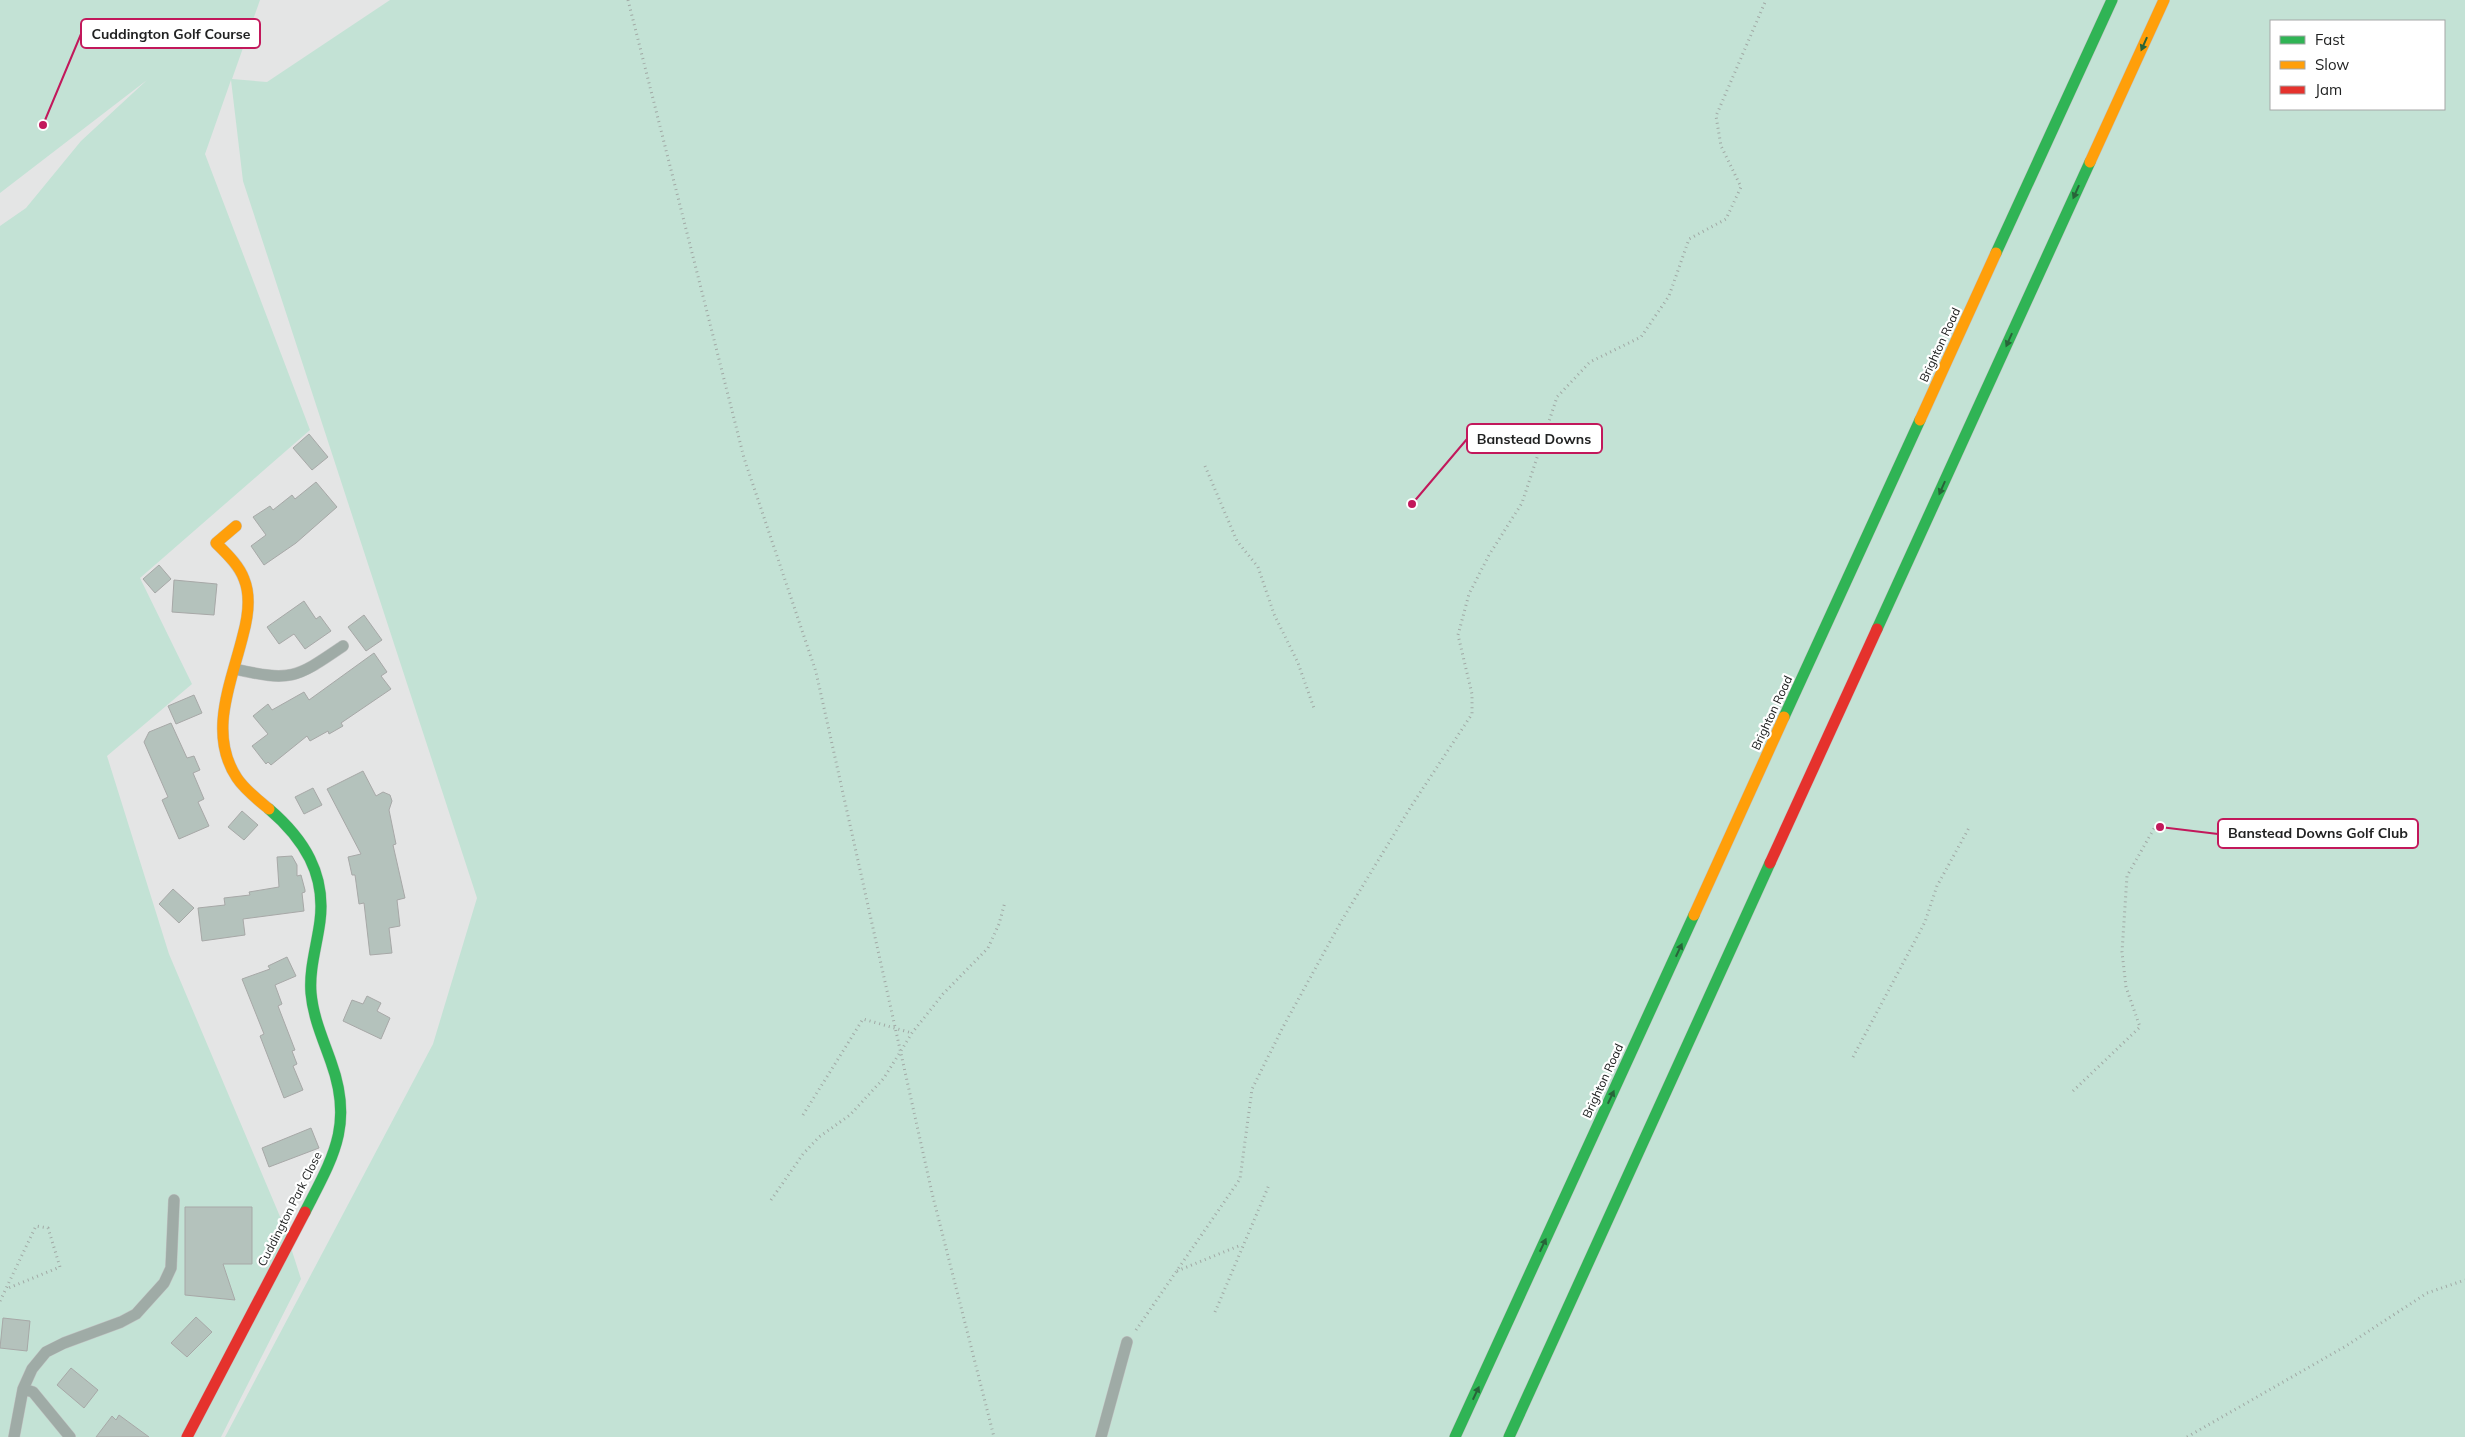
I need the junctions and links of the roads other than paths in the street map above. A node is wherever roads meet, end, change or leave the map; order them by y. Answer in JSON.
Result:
{"nodes":[{"id":1,"x":2112,"y":0,"type":"edge"},
{"id":2,"x":2164,"y":0,"type":"edge"},
{"id":3,"x":236,"y":526,"type":"dead end"},
{"id":4,"x":343,"y":646,"type":"dead end"},
{"id":5,"x":235,"y":669,"type":"junction"},
{"id":6,"x":174,"y":1200,"type":"dead end"},
{"id":7,"x":1127,"y":1342,"type":"road end"},
{"id":8,"x":23,"y":1388,"type":"junction"},
{"id":9,"x":14,"y":1437,"type":"edge"},
{"id":10,"x":70,"y":1437,"type":"edge"},
{"id":11,"x":187,"y":1437,"type":"edge"},
{"id":12,"x":1100,"y":1437,"type":"edge"},
{"id":13,"x":1455,"y":1437,"type":"edge"},
{"id":14,"x":1509,"y":1437,"type":"edge"}],
"edges":[{"from":13,"to":1,"type":"main road","name":"Brighton Road","one_way":true},
{"from":2,"to":14,"type":"main road","one_way":true},
{"from":3,"to":5,"type":"main road","name":"Cuddington Park Close"},
{"from":4,"to":5,"type":"lane"},
{"from":5,"to":11,"type":"main road","name":"Cuddington Park Close"},
{"from":6,"to":8,"type":"lane"},
{"from":7,"to":12,"type":"lane"},
{"from":8,"to":9,"type":"lane"},
{"from":8,"to":10,"type":"lane"}]}
